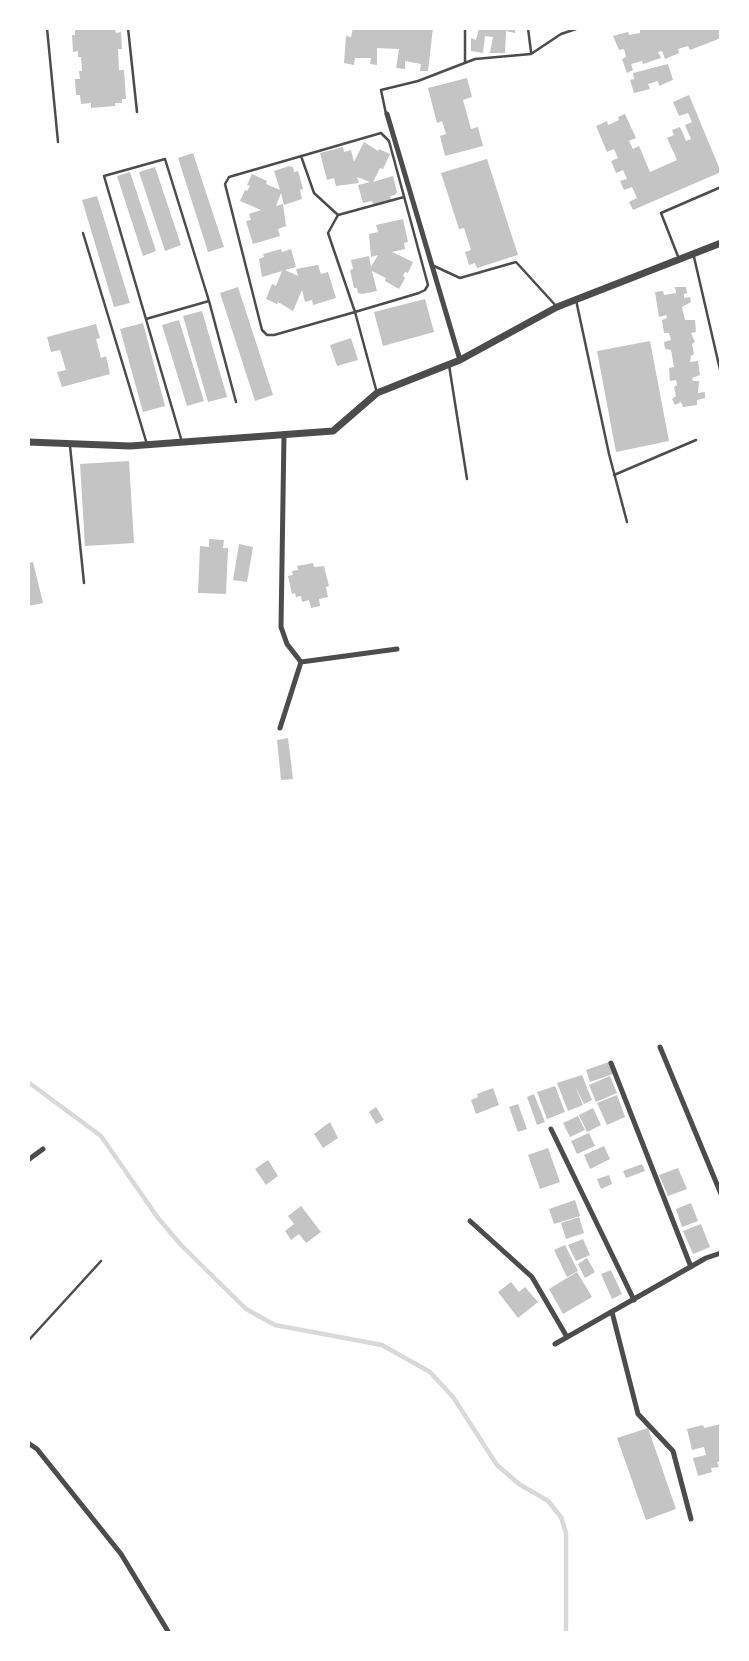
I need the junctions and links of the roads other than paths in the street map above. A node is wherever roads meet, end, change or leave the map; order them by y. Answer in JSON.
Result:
{"nodes":[{"id":1,"x":47,"y":28,"type":"edge"},
{"id":2,"x":128,"y":28,"type":"edge"},
{"id":3,"x":465,"y":28,"type":"edge"},
{"id":4,"x":528,"y":28,"type":"edge"},
{"id":5,"x":559,"y":28,"type":"edge"},
{"id":6,"x":579,"y":28,"type":"edge"},
{"id":7,"x":561,"y":34,"type":"junction"},
{"id":8,"x":531,"y":54,"type":"junction"},
{"id":9,"x":465,"y":62,"type":"junction"},
{"id":10,"x":137,"y":112,"type":"dead end"},
{"id":11,"x":387,"y":114,"type":"joint"},
{"id":12,"x":58,"y":142,"type":"dead end"},
{"id":13,"x":301,"y":156,"type":"junction"},
{"id":14,"x":721,"y":187,"type":"edge"},
{"id":15,"x":404,"y":197,"type":"junction"},
{"id":16,"x":338,"y":215,"type":"junction"},
{"id":17,"x":83,"y":233,"type":"dead end"},
{"id":18,"x":721,"y":243,"type":"edge"},
{"id":19,"x":693,"y":254,"type":"junction"},
{"id":20,"x":679,"y":259,"type":"junction"},
{"id":21,"x":430,"y":265,"type":"junction"},
{"id":22,"x":575,"y":299,"type":"junction"},
{"id":23,"x":209,"y":301,"type":"junction"},
{"id":24,"x":557,"y":306,"type":"junction"},
{"id":25,"x":355,"y":312,"type":"junction"},
{"id":26,"x":146,"y":319,"type":"junction"},
{"id":27,"x":460,"y":360,"type":"junction"},
{"id":28,"x":449,"y":365,"type":"junction"},
{"id":29,"x":721,"y":373,"type":"edge"},
{"id":30,"x":377,"y":393,"type":"junction"},
{"id":31,"x":236,"y":402,"type":"dead end"},
{"id":32,"x":284,"y":434,"type":"junction"},
{"id":33,"x":696,"y":440,"type":"dead end"},
{"id":34,"x":28,"y":442,"type":"edge"},
{"id":35,"x":182,"y":442,"type":"junction"},
{"id":36,"x":70,"y":443,"type":"junction"},
{"id":37,"x":147,"y":445,"type":"junction"},
{"id":38,"x":614,"y":475,"type":"junction"},
{"id":39,"x":467,"y":479,"type":"dead end"},
{"id":40,"x":627,"y":522,"type":"dead end"},
{"id":41,"x":84,"y":583,"type":"dead end"},
{"id":42,"x":397,"y":649,"type":"dead end"},
{"id":43,"x":301,"y":662,"type":"junction"},
{"id":44,"x":280,"y":728,"type":"dead end"},
{"id":45,"x":660,"y":1047,"type":"dead end"},
{"id":46,"x":611,"y":1063,"type":"dead end"},
{"id":47,"x":551,"y":1129,"type":"dead end"},
{"id":48,"x":43,"y":1149,"type":"dead end"},
{"id":49,"x":28,"y":1160,"type":"edge"},
{"id":50,"x":721,"y":1194,"type":"edge"},
{"id":51,"x":470,"y":1221,"type":"dead end"},
{"id":52,"x":721,"y":1253,"type":"edge"},
{"id":53,"x":101,"y":1261,"type":"dead end"},
{"id":54,"x":691,"y":1267,"type":"junction"},
{"id":55,"x":634,"y":1300,"type":"junction"},
{"id":56,"x":612,"y":1312,"type":"junction"},
{"id":57,"x":567,"y":1337,"type":"junction"},
{"id":58,"x":28,"y":1341,"type":"edge"},
{"id":59,"x":555,"y":1344,"type":"dead end"},
{"id":60,"x":28,"y":1443,"type":"edge"},
{"id":61,"x":691,"y":1519,"type":"dead end"},
{"id":62,"x":169,"y":1633,"type":"edge"}],
"edges":[{"from":1,"to":12,"type":"lane"},
{"from":2,"to":10,"type":"lane"},
{"from":3,"to":9,"type":"lane"},
{"from":4,"to":8,"type":"lane"},
{"from":5,"to":7,"type":"lane"},
{"from":6,"to":7,"type":"lane"},
{"from":7,"to":8,"type":"lane"},
{"from":8,"to":9,"type":"lane"},
{"from":9,"to":11,"type":"lane"},
{"from":11,"to":21,"type":"street"},
{"from":13,"to":15,"type":"lane"},
{"from":13,"to":16,"type":"lane"},
{"from":13,"to":25,"type":"lane"},
{"from":14,"to":20,"type":"lane"},
{"from":15,"to":16,"type":"lane"},
{"from":15,"to":25,"type":"lane"},
{"from":16,"to":25,"type":"lane"},
{"from":17,"to":37,"type":"lane"},
{"from":18,"to":19,"type":"street"},
{"from":19,"to":20,"type":"street"},
{"from":19,"to":29,"type":"lane"},
{"from":20,"to":22,"type":"street"},
{"from":21,"to":24,"type":"lane"},
{"from":21,"to":27,"type":"street"},
{"from":22,"to":24,"type":"street"},
{"from":22,"to":38,"type":"lane"},
{"from":23,"to":26,"type":"lane"},
{"from":23,"to":26,"type":"lane"},
{"from":23,"to":31,"type":"lane"},
{"from":24,"to":27,"type":"street"},
{"from":25,"to":30,"type":"lane"},
{"from":26,"to":35,"type":"lane"},
{"from":27,"to":28,"type":"street"},
{"from":28,"to":30,"type":"street"},
{"from":28,"to":39,"type":"lane"},
{"from":30,"to":32,"type":"street"},
{"from":32,"to":35,"type":"street"},
{"from":32,"to":43,"type":"street"},
{"from":33,"to":38,"type":"lane"},
{"from":34,"to":36,"type":"street"},
{"from":35,"to":37,"type":"street"},
{"from":36,"to":37,"type":"street"},
{"from":36,"to":41,"type":"lane"},
{"from":38,"to":40,"type":"lane"},
{"from":42,"to":43,"type":"street"},
{"from":43,"to":44,"type":"street"},
{"from":45,"to":50,"type":"street"},
{"from":46,"to":54,"type":"street"},
{"from":47,"to":55,"type":"street"},
{"from":48,"to":49,"type":"street"},
{"from":51,"to":57,"type":"street"},
{"from":52,"to":54,"type":"street"},
{"from":53,"to":58,"type":"lane"},
{"from":54,"to":55,"type":"street"},
{"from":55,"to":56,"type":"street"},
{"from":56,"to":57,"type":"street"},
{"from":56,"to":61,"type":"street"},
{"from":57,"to":59,"type":"street"},
{"from":60,"to":62,"type":"street"}]}
